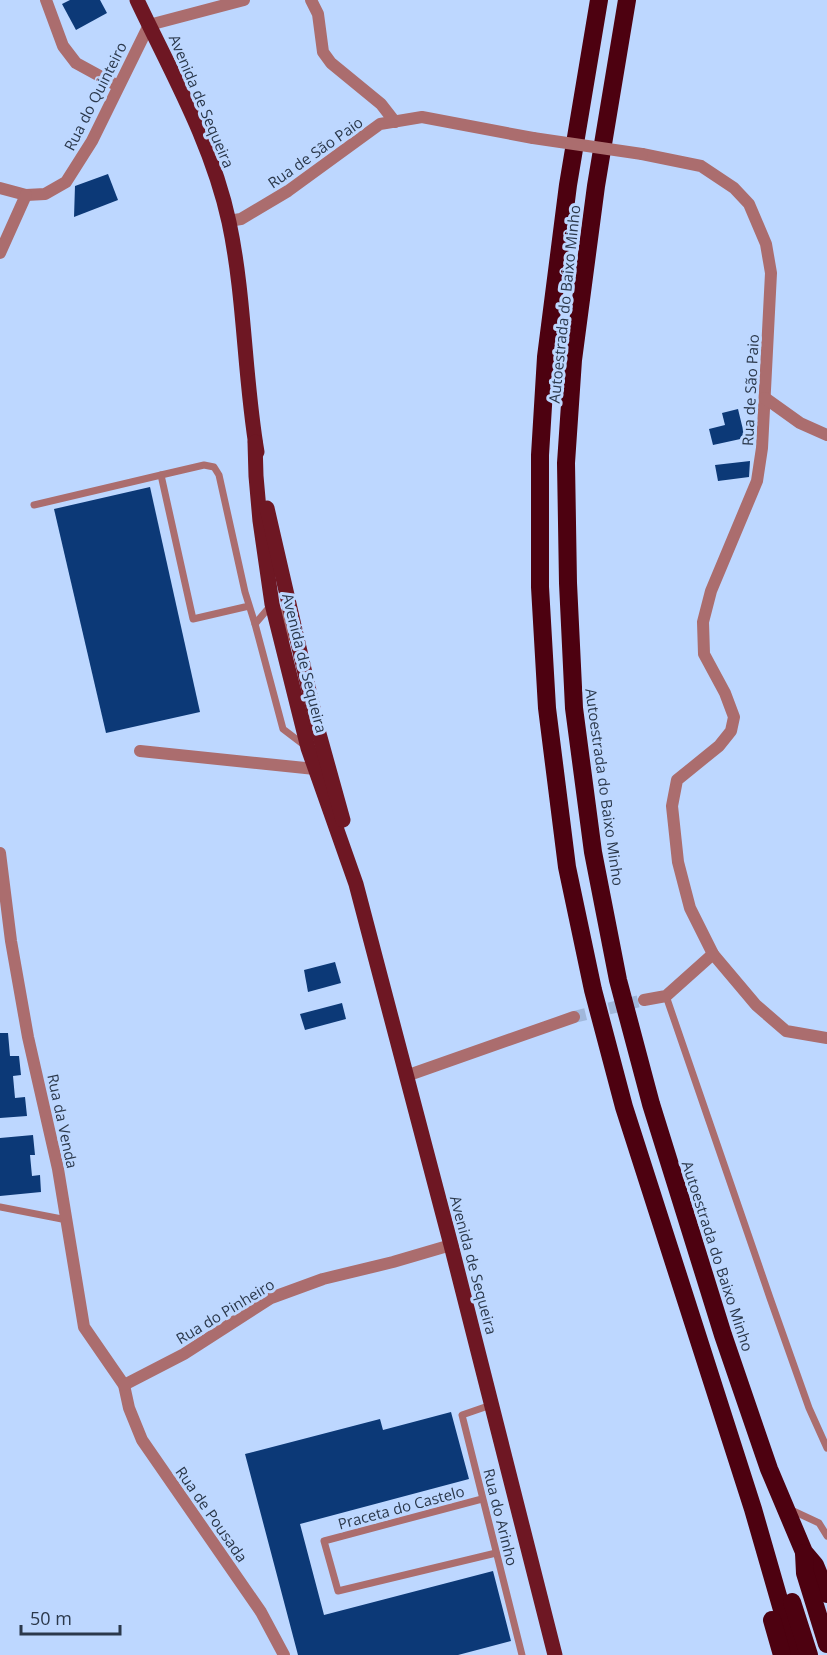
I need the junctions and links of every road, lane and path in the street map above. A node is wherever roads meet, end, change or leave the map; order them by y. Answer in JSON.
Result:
{"nodes":[{"id":1,"x":46,"y":0,"type":"edge"},
{"id":2,"x":137,"y":0,"type":"edge"},
{"id":3,"x":244,"y":0,"type":"edge"},
{"id":4,"x":310,"y":0,"type":"edge"},
{"id":5,"x":598,"y":0,"type":"edge"},
{"id":6,"x":627,"y":0,"type":"edge"},
{"id":7,"x":149,"y":25,"type":"junction"},
{"id":8,"x":118,"y":86,"type":"junction"},
{"id":9,"x":394,"y":122,"type":"junction"},
{"id":10,"x":0,"y":188,"type":"edge"},
{"id":11,"x":26,"y":195,"type":"junction"},
{"id":12,"x":228,"y":221,"type":"junction"},
{"id":13,"x":0,"y":253,"type":"edge"},
{"id":14,"x":765,"y":398,"type":"junction"},
{"id":15,"x":827,"y":435,"type":"edge"},
{"id":16,"x":255,"y":442,"type":"junction"},
{"id":17,"x":161,"y":475,"type":"junction"},
{"id":18,"x":34,"y":505,"type":"dead end"},
{"id":19,"x":272,"y":604,"type":"junction"},
{"id":20,"x":249,"y":606,"type":"junction"},
{"id":21,"x":255,"y":624,"type":"junction"},
{"id":22,"x":302,"y":663,"type":"junction"},
{"id":23,"x":308,"y":691,"type":"junction"},
{"id":24,"x":297,"y":730,"type":"junction"},
{"id":25,"x":140,"y":751,"type":"dead end"},
{"id":26,"x":315,"y":769,"type":"junction"},
{"id":27,"x":0,"y":853,"type":"edge"},
{"id":28,"x":356,"y":884,"type":"junction"},
{"id":29,"x":713,"y":954,"type":"junction"},
{"id":30,"x":666,"y":996,"type":"junction"},
{"id":31,"x":644,"y":1000,"type":"tunnel mouth"},
{"id":32,"x":574,"y":1017,"type":"tunnel mouth"},
{"id":33,"x":827,"y":1038,"type":"edge"},
{"id":34,"x":406,"y":1076,"type":"junction"},
{"id":35,"x":0,"y":1207,"type":"edge"},
{"id":36,"x":67,"y":1220,"type":"junction"},
{"id":37,"x":451,"y":1245,"type":"junction"},
{"id":38,"x":124,"y":1385,"type":"junction"},
{"id":39,"x":491,"y":1405,"type":"junction"},
{"id":40,"x":827,"y":1448,"type":"edge"},
{"id":41,"x":482,"y":1499,"type":"junction"},
{"id":42,"x":785,"y":1507,"type":"junction"},
{"id":43,"x":753,"y":1509,"type":"junction"},
{"id":44,"x":827,"y":1536,"type":"edge"},
{"id":45,"x":804,"y":1552,"type":"junction"},
{"id":46,"x":496,"y":1553,"type":"junction"},
{"id":47,"x":827,"y":1594,"type":"edge"},
{"id":48,"x":827,"y":1644,"type":"edge"},
{"id":49,"x":284,"y":1655,"type":"edge"},
{"id":50,"x":522,"y":1655,"type":"edge"},
{"id":51,"x":555,"y":1655,"type":"edge"},
{"id":52,"x":782,"y":1655,"type":"edge"},
{"id":53,"x":795,"y":1655,"type":"edge"},
{"id":54,"x":809,"y":1655,"type":"edge"}],
"edges":[{"from":1,"to":8,"type":"street"},
{"from":2,"to":7,"type":"main road","name":"Avenida de Sequeira"},
{"from":3,"to":7,"type":"street"},
{"from":4,"to":9,"type":"street"},
{"from":5,"to":43,"type":"highway","name":"Autoestrada do Baixo Minho"},
{"from":6,"to":42,"type":"highway","name":"Autoestrada do Baixo Minho"},
{"from":7,"to":8,"type":"street","name":"Rua do Quinteiro"},
{"from":7,"to":12,"type":"main road","name":"Avenida de Sequeira"},
{"from":8,"to":11,"type":"street","name":"Rua do Quinteiro"},
{"from":9,"to":12,"type":"street","name":"Rua de São Paio"},
{"from":9,"to":14,"type":"street","name":"Rua de São Paio","bridge":true},
{"from":10,"to":11,"type":"street","name":"Rua do Quinteiro"},
{"from":11,"to":13,"type":"street"},
{"from":12,"to":16,"type":"main road","name":"Avenida de Sequeira"},
{"from":14,"to":15,"type":"street"},
{"from":14,"to":29,"type":"street","name":"Rua de São Paio"},
{"from":16,"to":19,"type":"main road","name":"Avenida de Sequeira"},
{"from":16,"to":22,"type":"main road","name":"Avenida de Sequeira"},
{"from":17,"to":18,"type":"lane"},
{"from":17,"to":20,"type":"lane"},
{"from":17,"to":20,"type":"lane"},
{"from":19,"to":21,"type":"lane"},
{"from":19,"to":22,"type":"lane"},
{"from":19,"to":24,"type":"main road","name":"Avenida de Sequeira"},
{"from":20,"to":21,"type":"lane"},
{"from":21,"to":24,"type":"lane"},
{"from":22,"to":23,"type":"main road","name":"Avenida de Sequeira"},
{"from":23,"to":24,"type":"lane"},
{"from":23,"to":28,"type":"main road","name":"Avenida de Sequeira"},
{"from":24,"to":26,"type":"main road","name":"Avenida de Sequeira"},
{"from":25,"to":26,"type":"street"},
{"from":26,"to":28,"type":"main road","name":"Avenida de Sequeira"},
{"from":27,"to":36,"type":"street","name":"Rua da Venda"},
{"from":28,"to":34,"type":"main road","name":"Avenida de Sequeira"},
{"from":29,"to":30,"type":"street"},
{"from":29,"to":33,"type":"street","name":"Rua de São Paio"},
{"from":30,"to":31,"type":"street"},
{"from":30,"to":40,"type":"lane"},
{"from":32,"to":34,"type":"street"},
{"from":34,"to":37,"type":"main road","name":"Avenida de Sequeira"},
{"from":35,"to":36,"type":"lane"},
{"from":36,"to":38,"type":"street","name":"Rua da Venda"},
{"from":37,"to":38,"type":"street","name":"Rua do Pinheiro"},
{"from":37,"to":39,"type":"main road","name":"Avenida de Sequeira"},
{"from":38,"to":49,"type":"street","name":"Rua de Pousada"},
{"from":39,"to":41,"type":"lane","name":"Rua do Arinho"},
{"from":39,"to":51,"type":"main road","name":"Avenida de Sequeira"},
{"from":41,"to":46,"type":"lane","name":"Rua do Arinho"},
{"from":41,"to":46,"type":"lane","name":"Praceta do Castelo"},
{"from":42,"to":44,"type":"lane"},
{"from":42,"to":45,"type":"highway","name":"Autoestrada do Baixo Minho"},
{"from":43,"to":52,"type":"highway","name":"Autoestrada do Baixo Minho"},
{"from":43,"to":53,"type":"highway","name":"Autoestrada do Baixo Minho"},
{"from":43,"to":54,"type":"highway","name":"Autoestrada do Baixo Minho"},
{"from":45,"to":47,"type":"highway","name":"Autoestrada do Baixo Minho"},
{"from":45,"to":48,"type":"highway","name":"Autoestrada do Baixo Minho"},
{"from":46,"to":50,"type":"lane","name":"Rua do Arinho"}]}
